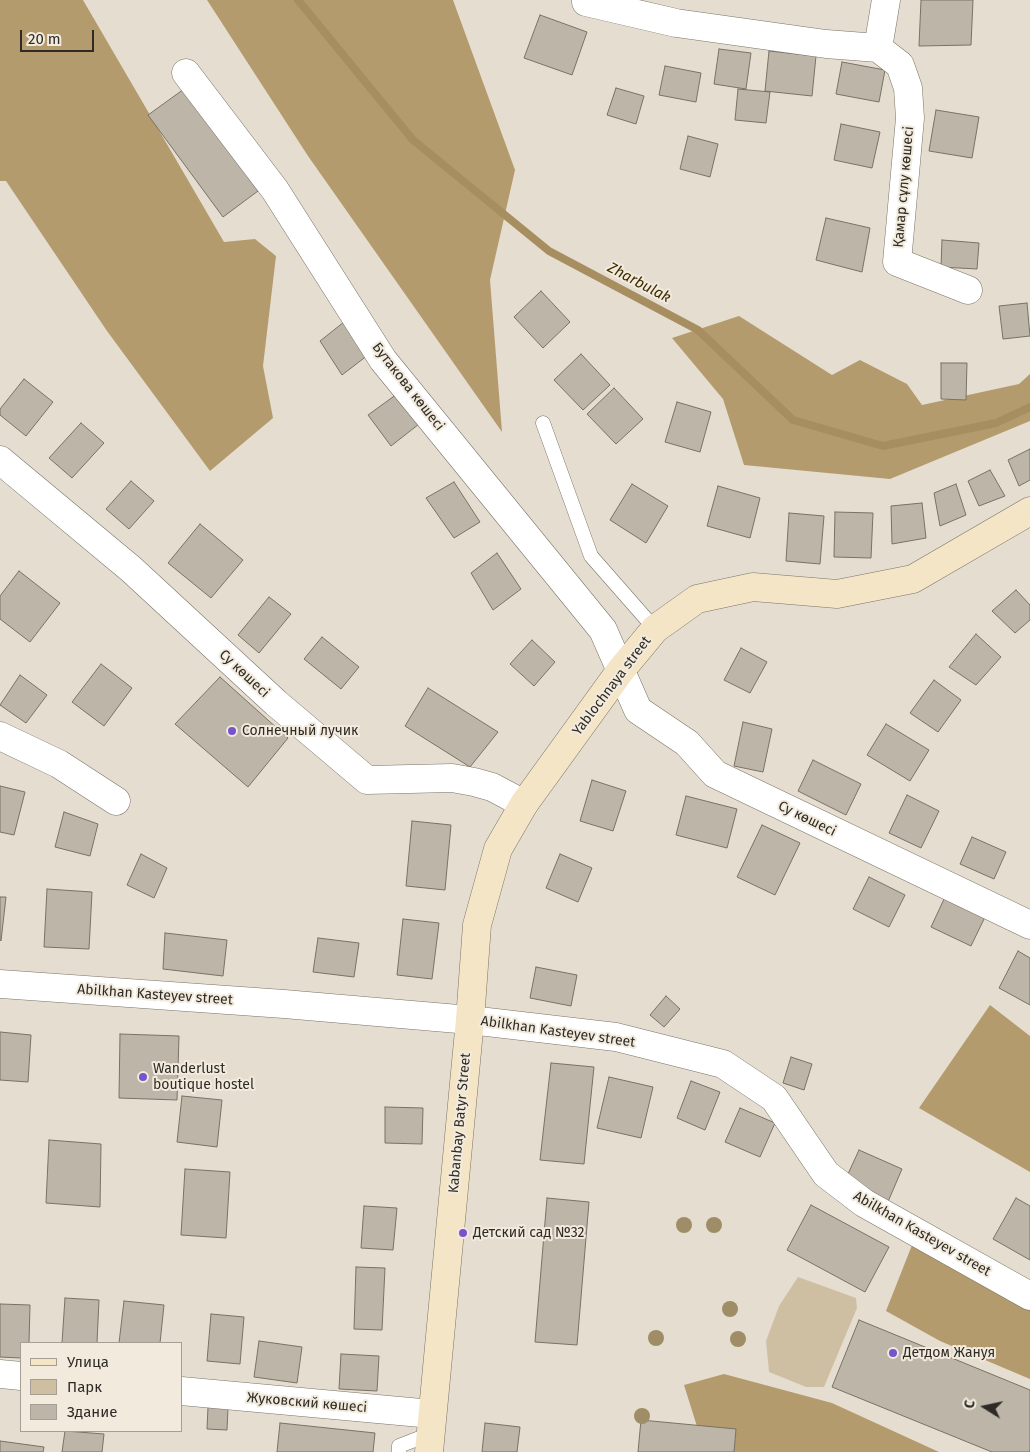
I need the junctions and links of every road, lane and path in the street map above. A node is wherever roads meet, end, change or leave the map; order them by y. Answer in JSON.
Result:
{"nodes":[{"id":1,"x":886,"y":0,"type":"edge"},
{"id":2,"x":586,"y":2,"type":"dead end"},
{"id":3,"x":878,"y":48,"type":"junction"},
{"id":4,"x":186,"y":73,"type":"dead end"},
{"id":5,"x":968,"y":290,"type":"dead end"},
{"id":6,"x":543,"y":423,"type":"dead end"},
{"id":7,"x":0,"y":460,"type":"edge"},
{"id":8,"x":1030,"y":511,"type":"edge"},
{"id":9,"x":655,"y":629,"type":"junction"},
{"id":10,"x":621,"y":670,"type":"junction"},
{"id":11,"x":0,"y":736,"type":"edge"},
{"id":12,"x":116,"y":801,"type":"dead end"},
{"id":13,"x":524,"y":804,"type":"junction"},
{"id":14,"x":1030,"y":925,"type":"edge"},
{"id":15,"x":0,"y":984,"type":"edge"},
{"id":16,"x":470,"y":1020,"type":"junction"},
{"id":17,"x":1030,"y":1296,"type":"edge"},
{"id":18,"x":0,"y":1374,"type":"edge"},
{"id":19,"x":20,"y":1376,"type":"edge"},
{"id":20,"x":182,"y":1391,"type":"edge"},
{"id":21,"x":431,"y":1433,"type":"edge"},
{"id":22,"x":399,"y":1452,"type":"edge"}],
"edges":[{"from":1,"to":3,"type":"street"},
{"from":2,"to":3,"type":"street"},
{"from":3,"to":5,"type":"street","name":"Қамар сұлу көшесі"},
{"from":4,"to":10,"type":"street","name":"Бутакова көшесі"},
{"from":6,"to":9,"type":"lane"},
{"from":7,"to":13,"type":"street","name":"Су көшесі"},
{"from":8,"to":9,"type":"street","name":"Yablochnaya street"},
{"from":9,"to":10,"type":"street","name":"Yablochnaya street"},
{"from":10,"to":13,"type":"street","name":"Yablochnaya street"},
{"from":10,"to":14,"type":"street","name":"Су көшесі"},
{"from":11,"to":12,"type":"street"},
{"from":13,"to":16,"type":"street","name":"Kabanbay Batyr Street"},
{"from":15,"to":16,"type":"street","name":"Abilkhan Kasteyev street"},
{"from":16,"to":17,"type":"street","name":"Abilkhan Kasteyev street"},
{"from":16,"to":21,"type":"street","name":"Kabanbay Batyr Street"},
{"from":18,"to":19,"type":"street"},
{"from":20,"to":21,"type":"street","name":"Жуковский көшесі"},
{"from":21,"to":22,"type":"lane"}]}
